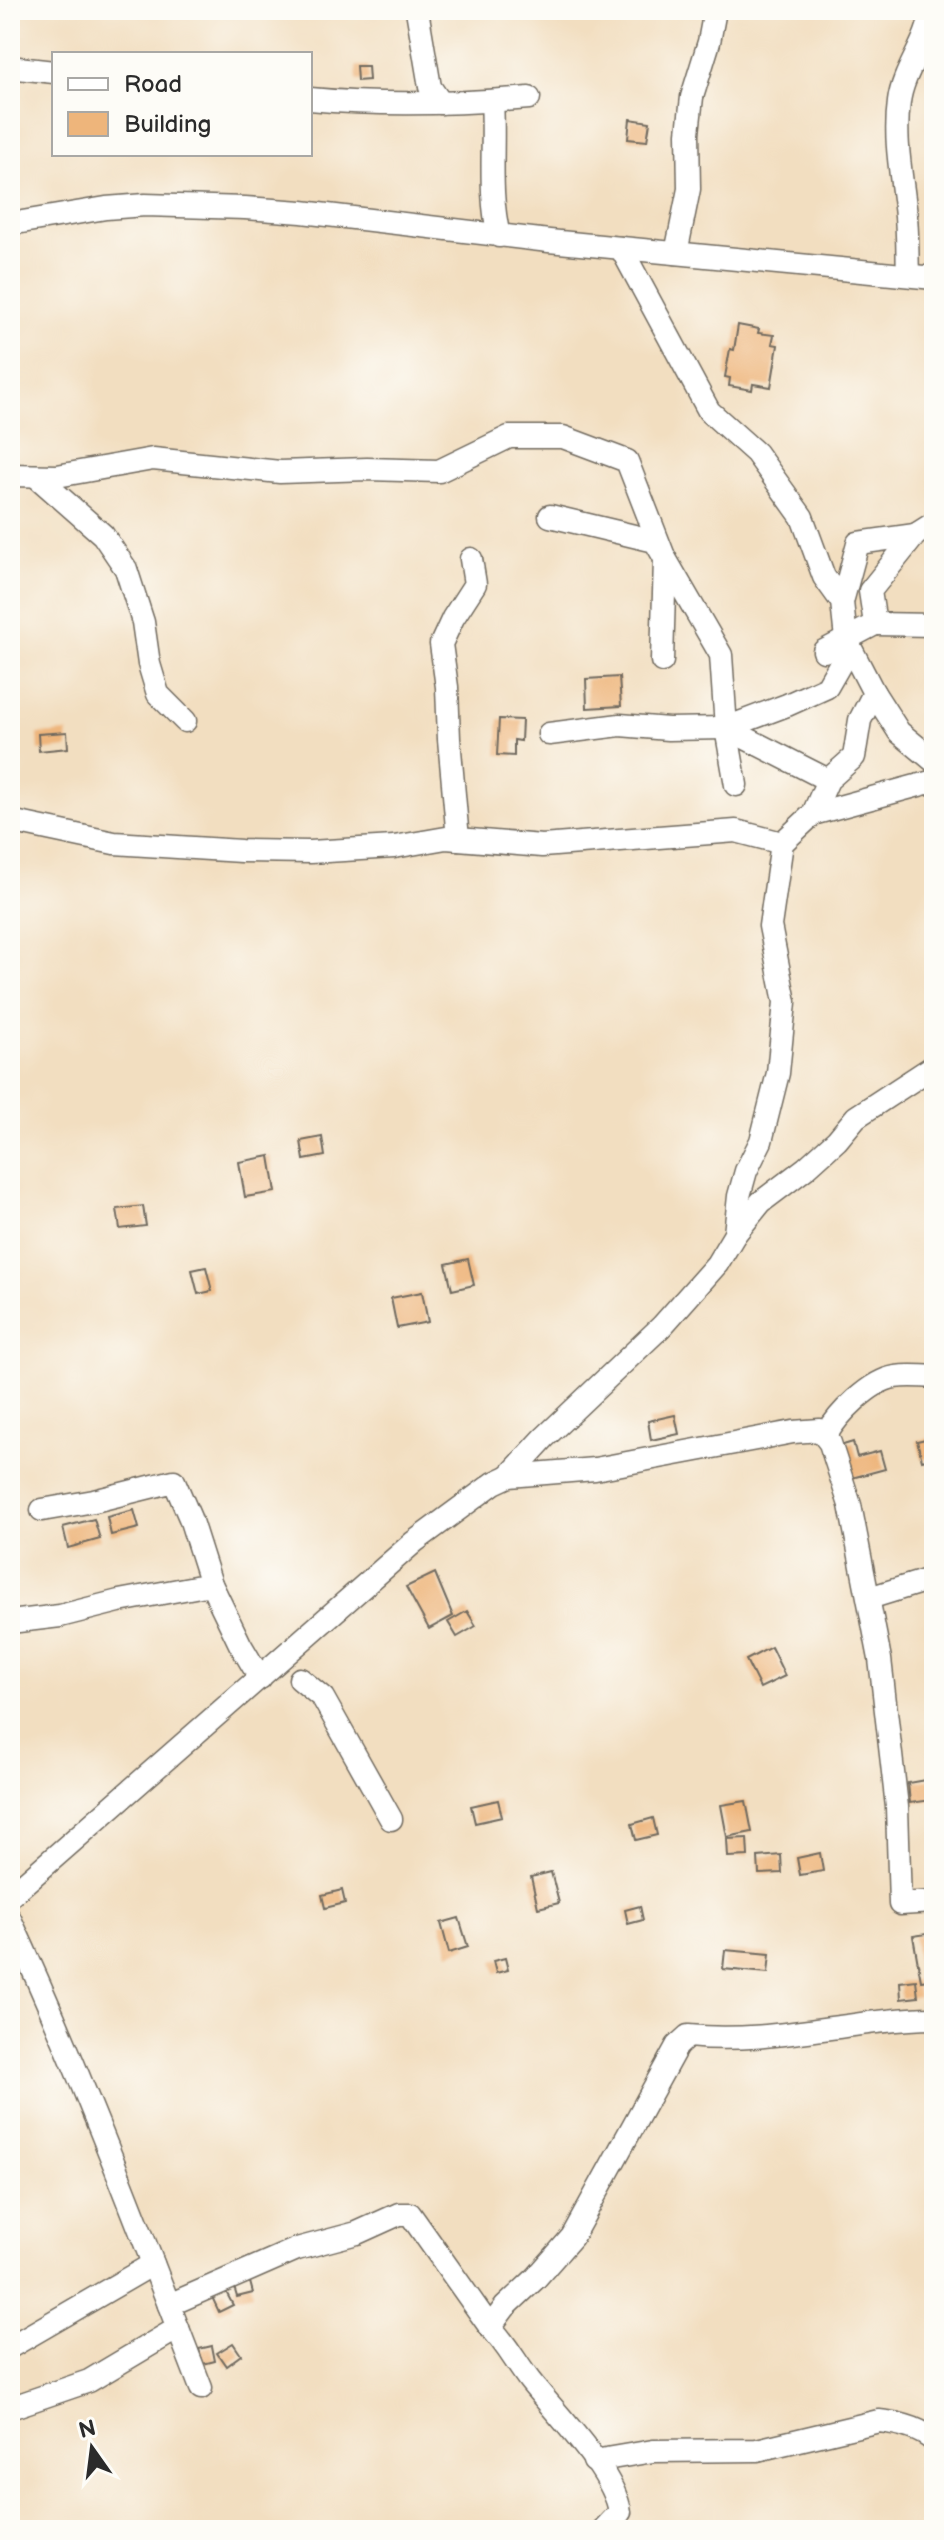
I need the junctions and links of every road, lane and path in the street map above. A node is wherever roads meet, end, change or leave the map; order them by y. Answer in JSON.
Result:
{"nodes":[{"id":1,"x":417,"y":10,"type":"edge"},
{"id":2,"x":715,"y":10,"type":"edge"},
{"id":3,"x":931,"y":10,"type":"edge"},
{"id":4,"x":18,"y":68,"type":"dead end"},
{"id":5,"x":52,"y":72,"type":"edge"},
{"id":6,"x":529,"y":98,"type":"dead end"},
{"id":7,"x":312,"y":99,"type":"edge"},
{"id":8,"x":492,"y":101,"type":"junction"},
{"id":9,"x":441,"y":103,"type":"junction"},
{"id":10,"x":10,"y":224,"type":"edge"},
{"id":11,"x":499,"y":236,"type":"junction"},
{"id":12,"x":621,"y":248,"type":"junction"},
{"id":13,"x":676,"y":253,"type":"junction"},
{"id":14,"x":908,"y":275,"type":"junction"},
{"id":15,"x":934,"y":278,"type":"edge"},
{"id":16,"x":36,"y":476,"type":"junction"},
{"id":17,"x":11,"y":477,"type":"edge"},
{"id":18,"x":550,"y":516,"type":"dead end"},
{"id":19,"x":934,"y":523,"type":"edge"},
{"id":20,"x":915,"y":535,"type":"junction"},
{"id":21,"x":471,"y":559,"type":"dead end"},
{"id":22,"x":665,"y":559,"type":"junction"},
{"id":23,"x":842,"y":602,"type":"junction"},
{"id":24,"x":875,"y":624,"type":"junction"},
{"id":25,"x":934,"y":625,"type":"edge"},
{"id":26,"x":848,"y":643,"type":"junction"},
{"id":27,"x":824,"y":651,"type":"dead end"},
{"id":28,"x":662,"y":661,"type":"dead end"},
{"id":29,"x":874,"y":693,"type":"junction"},
{"id":30,"x":185,"y":721,"type":"dead end"},
{"id":31,"x":726,"y":728,"type":"junction"},
{"id":32,"x":549,"y":734,"type":"dead end"},
{"id":33,"x":934,"y":761,"type":"edge"},
{"id":34,"x":828,"y":780,"type":"junction"},
{"id":35,"x":934,"y":781,"type":"edge"},
{"id":36,"x":736,"y":785,"type":"dead end"},
{"id":37,"x":813,"y":814,"type":"junction"},
{"id":38,"x":10,"y":821,"type":"edge"},
{"id":39,"x":458,"y":839,"type":"junction"},
{"id":40,"x":782,"y":843,"type":"junction"},
{"id":41,"x":934,"y":1066,"type":"edge"},
{"id":42,"x":735,"y":1234,"type":"junction"},
{"id":43,"x":934,"y":1377,"type":"edge"},
{"id":44,"x":826,"y":1435,"type":"junction"},
{"id":45,"x":509,"y":1476,"type":"junction"},
{"id":46,"x":42,"y":1510,"type":"dead end"},
{"id":47,"x":934,"y":1578,"type":"edge"},
{"id":48,"x":211,"y":1584,"type":"junction"},
{"id":49,"x":869,"y":1598,"type":"junction"},
{"id":50,"x":10,"y":1622,"type":"edge"},
{"id":51,"x":286,"y":1656,"type":"junction"},
{"id":52,"x":263,"y":1676,"type":"junction"},
{"id":53,"x":300,"y":1679,"type":"junction"},
{"id":54,"x":391,"y":1819,"type":"dead end"},
{"id":55,"x":10,"y":1896,"type":"edge"},
{"id":56,"x":934,"y":1902,"type":"edge"},
{"id":57,"x":10,"y":1919,"type":"edge"},
{"id":58,"x":934,"y":2018,"type":"edge"},
{"id":59,"x":153,"y":2264,"type":"junction"},
{"id":60,"x":169,"y":2305,"type":"junction"},
{"id":61,"x":490,"y":2327,"type":"junction"},
{"id":62,"x":178,"y":2328,"type":"junction"},
{"id":63,"x":10,"y":2347,"type":"edge"},
{"id":64,"x":201,"y":2388,"type":"dead end"},
{"id":65,"x":10,"y":2408,"type":"edge"},
{"id":66,"x":934,"y":2441,"type":"edge"},
{"id":67,"x":594,"y":2461,"type":"junction"},
{"id":68,"x":603,"y":2530,"type":"edge"}],
"edges":[{"from":1,"to":9,"type":"street"},
{"from":2,"to":13,"type":"street"},
{"from":3,"to":14,"type":"street"},
{"from":4,"to":5,"type":"street"},
{"from":6,"to":8,"type":"street"},
{"from":7,"to":9,"type":"street"},
{"from":8,"to":9,"type":"street"},
{"from":8,"to":11,"type":"street"},
{"from":10,"to":11,"type":"street"},
{"from":11,"to":12,"type":"street"},
{"from":12,"to":13,"type":"street"},
{"from":12,"to":23,"type":"street"},
{"from":13,"to":14,"type":"street"},
{"from":14,"to":15,"type":"street"},
{"from":16,"to":17,"type":"street"},
{"from":16,"to":22,"type":"street"},
{"from":16,"to":30,"type":"street"},
{"from":18,"to":22,"type":"street"},
{"from":19,"to":20,"type":"street"},
{"from":20,"to":23,"type":"street"},
{"from":20,"to":24,"type":"street"},
{"from":21,"to":39,"type":"street"},
{"from":22,"to":28,"type":"street"},
{"from":22,"to":31,"type":"street"},
{"from":23,"to":26,"type":"street"},
{"from":24,"to":25,"type":"street"},
{"from":24,"to":26,"type":"street"},
{"from":26,"to":27,"type":"street"},
{"from":26,"to":29,"type":"street"},
{"from":26,"to":31,"type":"street"},
{"from":29,"to":33,"type":"street"},
{"from":29,"to":34,"type":"street"},
{"from":31,"to":32,"type":"street"},
{"from":31,"to":34,"type":"street"},
{"from":31,"to":36,"type":"street"},
{"from":34,"to":37,"type":"street"},
{"from":35,"to":37,"type":"street"},
{"from":37,"to":40,"type":"street"},
{"from":38,"to":39,"type":"street"},
{"from":39,"to":40,"type":"street"},
{"from":40,"to":42,"type":"street"},
{"from":41,"to":42,"type":"street"},
{"from":42,"to":45,"type":"street"},
{"from":43,"to":44,"type":"street"},
{"from":44,"to":45,"type":"street"},
{"from":44,"to":49,"type":"street"},
{"from":45,"to":51,"type":"street"},
{"from":46,"to":48,"type":"street"},
{"from":47,"to":49,"type":"street"},
{"from":48,"to":50,"type":"street"},
{"from":48,"to":52,"type":"street"},
{"from":49,"to":56,"type":"street"},
{"from":51,"to":52,"type":"street"},
{"from":51,"to":53,"type":"street"},
{"from":52,"to":53,"type":"street"},
{"from":52,"to":55,"type":"street"},
{"from":53,"to":54,"type":"street"},
{"from":57,"to":59,"type":"street"},
{"from":58,"to":61,"type":"street"},
{"from":59,"to":60,"type":"street"},
{"from":59,"to":63,"type":"street"},
{"from":60,"to":61,"type":"street"},
{"from":60,"to":62,"type":"street"},
{"from":61,"to":67,"type":"street"},
{"from":62,"to":64,"type":"street"},
{"from":62,"to":65,"type":"street"},
{"from":66,"to":67,"type":"street"},
{"from":67,"to":68,"type":"street"}]}
